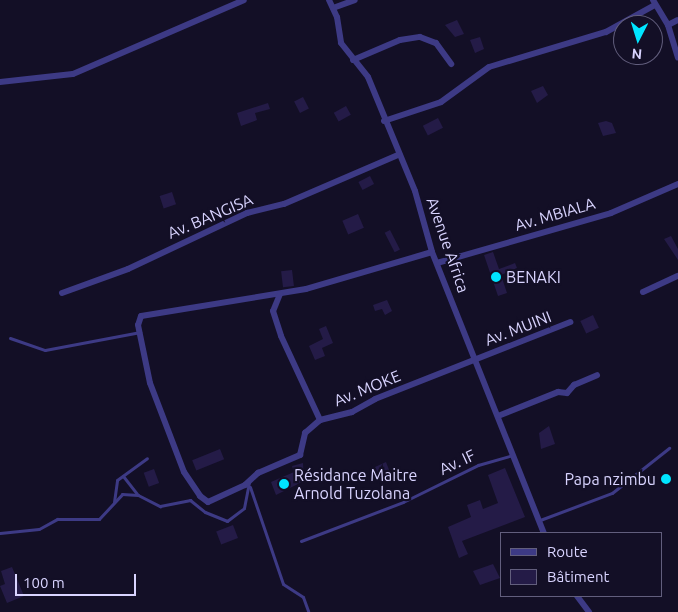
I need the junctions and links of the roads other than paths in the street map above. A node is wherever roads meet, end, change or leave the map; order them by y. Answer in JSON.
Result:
{"nodes":[{"id":1,"x":244,"y":0,"type":"edge"},
{"id":2,"x":329,"y":0,"type":"edge"},
{"id":3,"x":355,"y":0,"type":"edge"},
{"id":4,"x":654,"y":3,"type":"edge"},
{"id":5,"x":333,"y":8,"type":"junction"},
{"id":6,"x":678,"y":20,"type":"edge"},
{"id":7,"x":668,"y":25,"type":"junction"},
{"id":8,"x":678,"y":57,"type":"edge"},
{"id":9,"x":353,"y":60,"type":"junction"},
{"id":10,"x":451,"y":64,"type":"dead end"},
{"id":11,"x":0,"y":82,"type":"edge"},
{"id":12,"x":384,"y":120,"type":"junction"},
{"id":13,"x":398,"y":155,"type":"junction"},
{"id":14,"x":678,"y":184,"type":"edge"},
{"id":15,"x":432,"y":252,"type":"junction"},
{"id":16,"x":437,"y":263,"type":"junction"},
{"id":17,"x":678,"y":276,"type":"edge"},
{"id":18,"x":643,"y":292,"type":"dead end"},
{"id":19,"x":62,"y":293,"type":"dead end"},
{"id":20,"x":280,"y":294,"type":"junction"},
{"id":21,"x":570,"y":322,"type":"dead end"},
{"id":22,"x":140,"y":332,"type":"junction"},
{"id":23,"x":10,"y":338,"type":"dead end"},
{"id":24,"x":476,"y":359,"type":"junction"},
{"id":25,"x":597,"y":375,"type":"dead end"},
{"id":26,"x":498,"y":416,"type":"junction"},
{"id":27,"x":320,"y":420,"type":"junction"},
{"id":28,"x":669,"y":448,"type":"dead end"},
{"id":29,"x":513,"y":455,"type":"junction"},
{"id":30,"x":147,"y":458,"type":"dead end"},
{"id":31,"x":123,"y":476,"type":"junction"},
{"id":32,"x":248,"y":482,"type":"junction"},
{"id":33,"x":138,"y":495,"type":"junction"},
{"id":34,"x":114,"y":502,"type":"junction"},
{"id":35,"x":539,"y":520,"type":"junction"},
{"id":36,"x":544,"y":532,"type":"edge"},
{"id":37,"x":0,"y":533,"type":"edge"},
{"id":38,"x":302,"y":541,"type":"dead end"},
{"id":39,"x":578,"y":597,"type":"edge"},
{"id":40,"x":308,"y":610,"type":"dead end"},
{"id":41,"x":589,"y":612,"type":"edge"}],
"edges":[{"from":1,"to":11,"type":"street"},
{"from":2,"to":5,"type":"street","name":"Avenue Africa"},
{"from":3,"to":5,"type":"street"},
{"from":4,"to":7,"type":"street"},
{"from":4,"to":12,"type":"street"},
{"from":5,"to":9,"type":"street","name":"Avenue Africa"},
{"from":6,"to":7,"type":"street"},
{"from":7,"to":8,"type":"street"},
{"from":9,"to":10,"type":"street"},
{"from":9,"to":12,"type":"street","name":"Avenue Africa"},
{"from":12,"to":13,"type":"street","name":"Avenue Africa"},
{"from":13,"to":15,"type":"street","name":"Avenue Africa"},
{"from":13,"to":19,"type":"street","name":"Av. BANGISA"},
{"from":14,"to":16,"type":"street","name":"Av. MBIALA"},
{"from":15,"to":16,"type":"street","name":"Avenue Africa"},
{"from":15,"to":20,"type":"street"},
{"from":16,"to":24,"type":"street","name":"Avenue Africa"},
{"from":17,"to":18,"type":"street"},
{"from":20,"to":22,"type":"street"},
{"from":20,"to":27,"type":"street"},
{"from":21,"to":24,"type":"street","name":"Av. MUINI"},
{"from":22,"to":23,"type":"lane"},
{"from":22,"to":32,"type":"street","name":"Av. MOKE"},
{"from":24,"to":26,"type":"street","name":"Avenue Africa"},
{"from":24,"to":27,"type":"street","name":"Av. MOKE"},
{"from":25,"to":26,"type":"street"},
{"from":26,"to":29,"type":"street","name":"Avenue Africa"},
{"from":27,"to":32,"type":"street","name":"Av. MOKE"},
{"from":28,"to":35,"type":"lane"},
{"from":29,"to":35,"type":"street","name":"Avenue Africa"},
{"from":29,"to":38,"type":"lane","name":"Av. IF"},
{"from":30,"to":31,"type":"lane"},
{"from":31,"to":33,"type":"lane"},
{"from":31,"to":34,"type":"lane"},
{"from":32,"to":33,"type":"lane"},
{"from":32,"to":40,"type":"lane"},
{"from":33,"to":34,"type":"lane"},
{"from":34,"to":37,"type":"lane"},
{"from":35,"to":36,"type":"street","name":"Avenue Africa"},
{"from":39,"to":41,"type":"street"}]}
